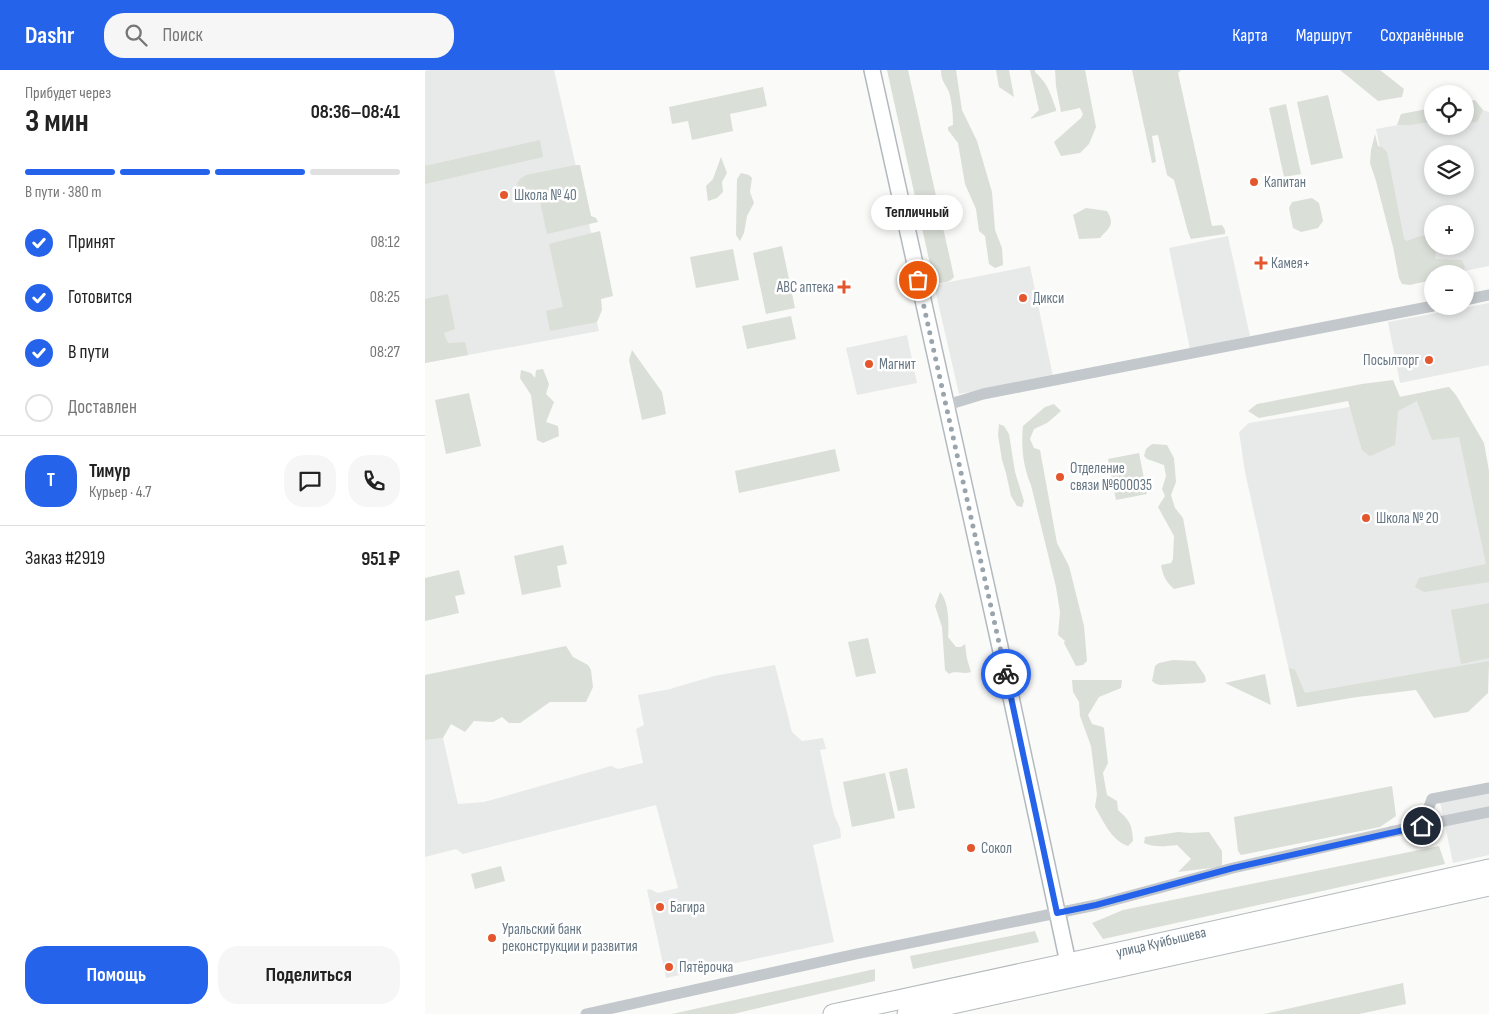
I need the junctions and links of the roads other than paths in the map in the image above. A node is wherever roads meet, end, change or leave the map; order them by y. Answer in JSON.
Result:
{"nodes":[{"id":1,"x":872,"y":70,"type":"edge"},
{"id":2,"x":1489,"y":295,"type":"edge"},
{"id":3,"x":1474,"y":298,"type":"edge"},
{"id":4,"x":1424,"y":308,"type":"edge"},
{"id":5,"x":947,"y":405,"type":"junction"},
{"id":6,"x":1489,"y":788,"type":"edge"},
{"id":7,"x":1489,"y":812,"type":"edge"},
{"id":8,"x":1422,"y":826,"type":"junction"},
{"id":9,"x":1489,"y":869,"type":"edge"},
{"id":10,"x":1489,"y":886,"type":"edge"},
{"id":11,"x":1057,"y":913,"type":"junction"},
{"id":12,"x":1069,"y":970,"type":"junction"},
{"id":13,"x":585,"y":1014,"type":"edge"},
{"id":14,"x":833,"y":1014,"type":"edge"},
{"id":15,"x":907,"y":1014,"type":"edge"}],
"edges":[{"from":1,"to":5,"type":"main road"},
{"from":2,"to":3,"type":"street"},
{"from":4,"to":5,"type":"street"},
{"from":5,"to":11,"type":"main road"},
{"from":6,"to":8,"type":"street"},
{"from":7,"to":8,"type":"street"},
{"from":8,"to":11,"type":"street"},
{"from":9,"to":12,"type":"highway","name":"улица Куйбышева"},
{"from":10,"to":12,"type":"highway","name":"улица Куйбышева"},
{"from":11,"to":12,"type":"main road"},
{"from":11,"to":13,"type":"street"},
{"from":12,"to":14,"type":"highway","name":"улица Куйбышева"},
{"from":12,"to":15,"type":"highway","name":"улица Куйбышева"}]}
